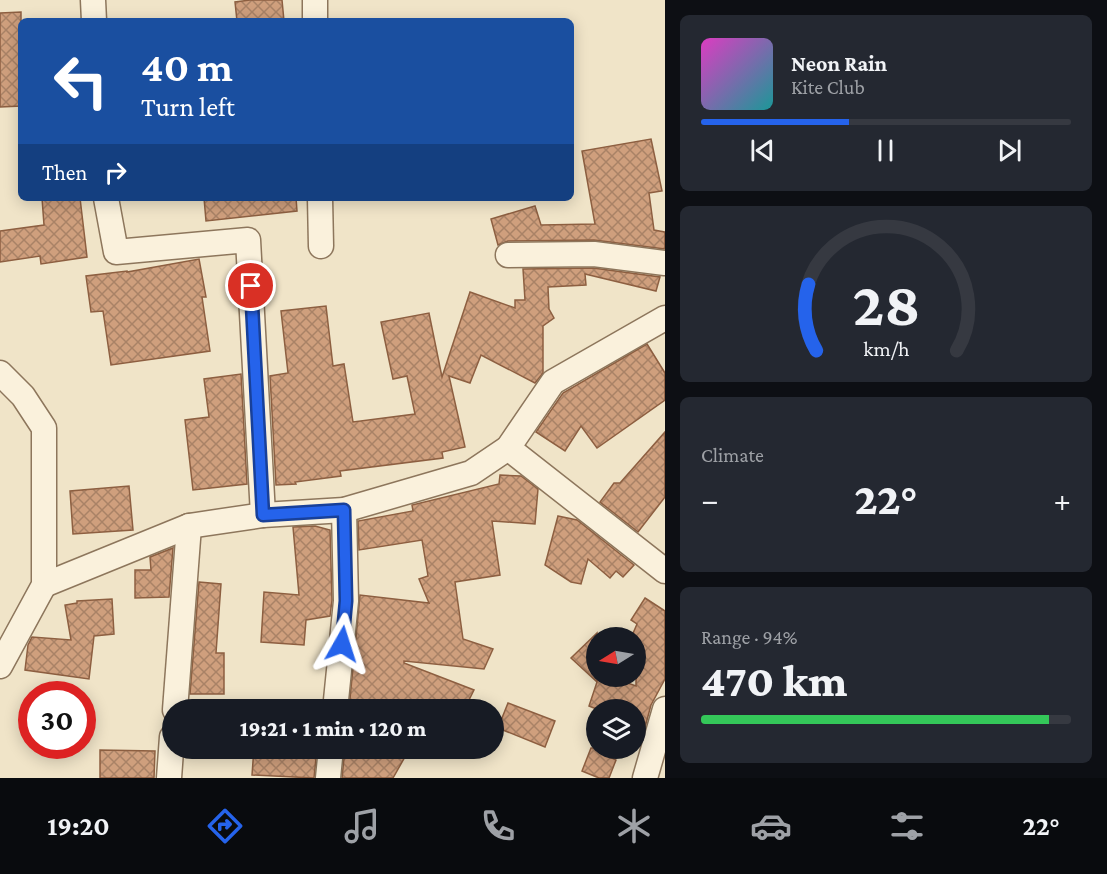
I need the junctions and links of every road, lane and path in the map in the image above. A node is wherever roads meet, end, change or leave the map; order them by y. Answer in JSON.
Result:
{"nodes":[{"id":1,"x":93,"y":0,"type":"edge"},
{"id":2,"x":315,"y":0,"type":"edge"},
{"id":3,"x":94,"y":18,"type":"edge"},
{"id":4,"x":315,"y":18,"type":"edge"},
{"id":5,"x":107,"y":201,"type":"edge"},
{"id":6,"x":320,"y":201,"type":"edge"},
{"id":7,"x":321,"y":246,"type":"dead end"},
{"id":8,"x":508,"y":255,"type":"dead end"},
{"id":9,"x":664,"y":263,"type":"edge"},
{"id":10,"x":664,"y":318,"type":"edge"},
{"id":11,"x":0,"y":373,"type":"edge"},
{"id":12,"x":508,"y":448,"type":"junction"},
{"id":13,"x":344,"y":510,"type":"junction"},
{"id":14,"x":263,"y":515,"type":"junction"},
{"id":15,"x":189,"y":526,"type":"junction"},
{"id":16,"x":664,"y":571,"type":"edge"},
{"id":17,"x":44,"y":585,"type":"junction"},
{"id":18,"x":0,"y":666,"type":"edge"},
{"id":19,"x":176,"y":699,"type":"edge"},
{"id":20,"x":336,"y":699,"type":"edge"},
{"id":21,"x":664,"y":710,"type":"edge"},
{"id":22,"x":170,"y":759,"type":"edge"},
{"id":23,"x":330,"y":759,"type":"edge"},
{"id":24,"x":169,"y":778,"type":"edge"},
{"id":25,"x":328,"y":778,"type":"edge"},
{"id":26,"x":645,"y":778,"type":"edge"}],
"edges":[{"from":1,"to":3,"type":"street"},
{"from":2,"to":4,"type":"street"},
{"from":5,"to":14,"type":"street"},
{"from":6,"to":7,"type":"street"},
{"from":8,"to":9,"type":"street"},
{"from":10,"to":12,"type":"street"},
{"from":11,"to":17,"type":"street"},
{"from":12,"to":13,"type":"street"},
{"from":12,"to":16,"type":"street"},
{"from":13,"to":14,"type":"street"},
{"from":13,"to":20,"type":"street"},
{"from":14,"to":15,"type":"street"},
{"from":15,"to":17,"type":"street"},
{"from":15,"to":19,"type":"street"},
{"from":17,"to":18,"type":"street"},
{"from":21,"to":26,"type":"street"},
{"from":22,"to":24,"type":"street"},
{"from":23,"to":25,"type":"street"}]}
